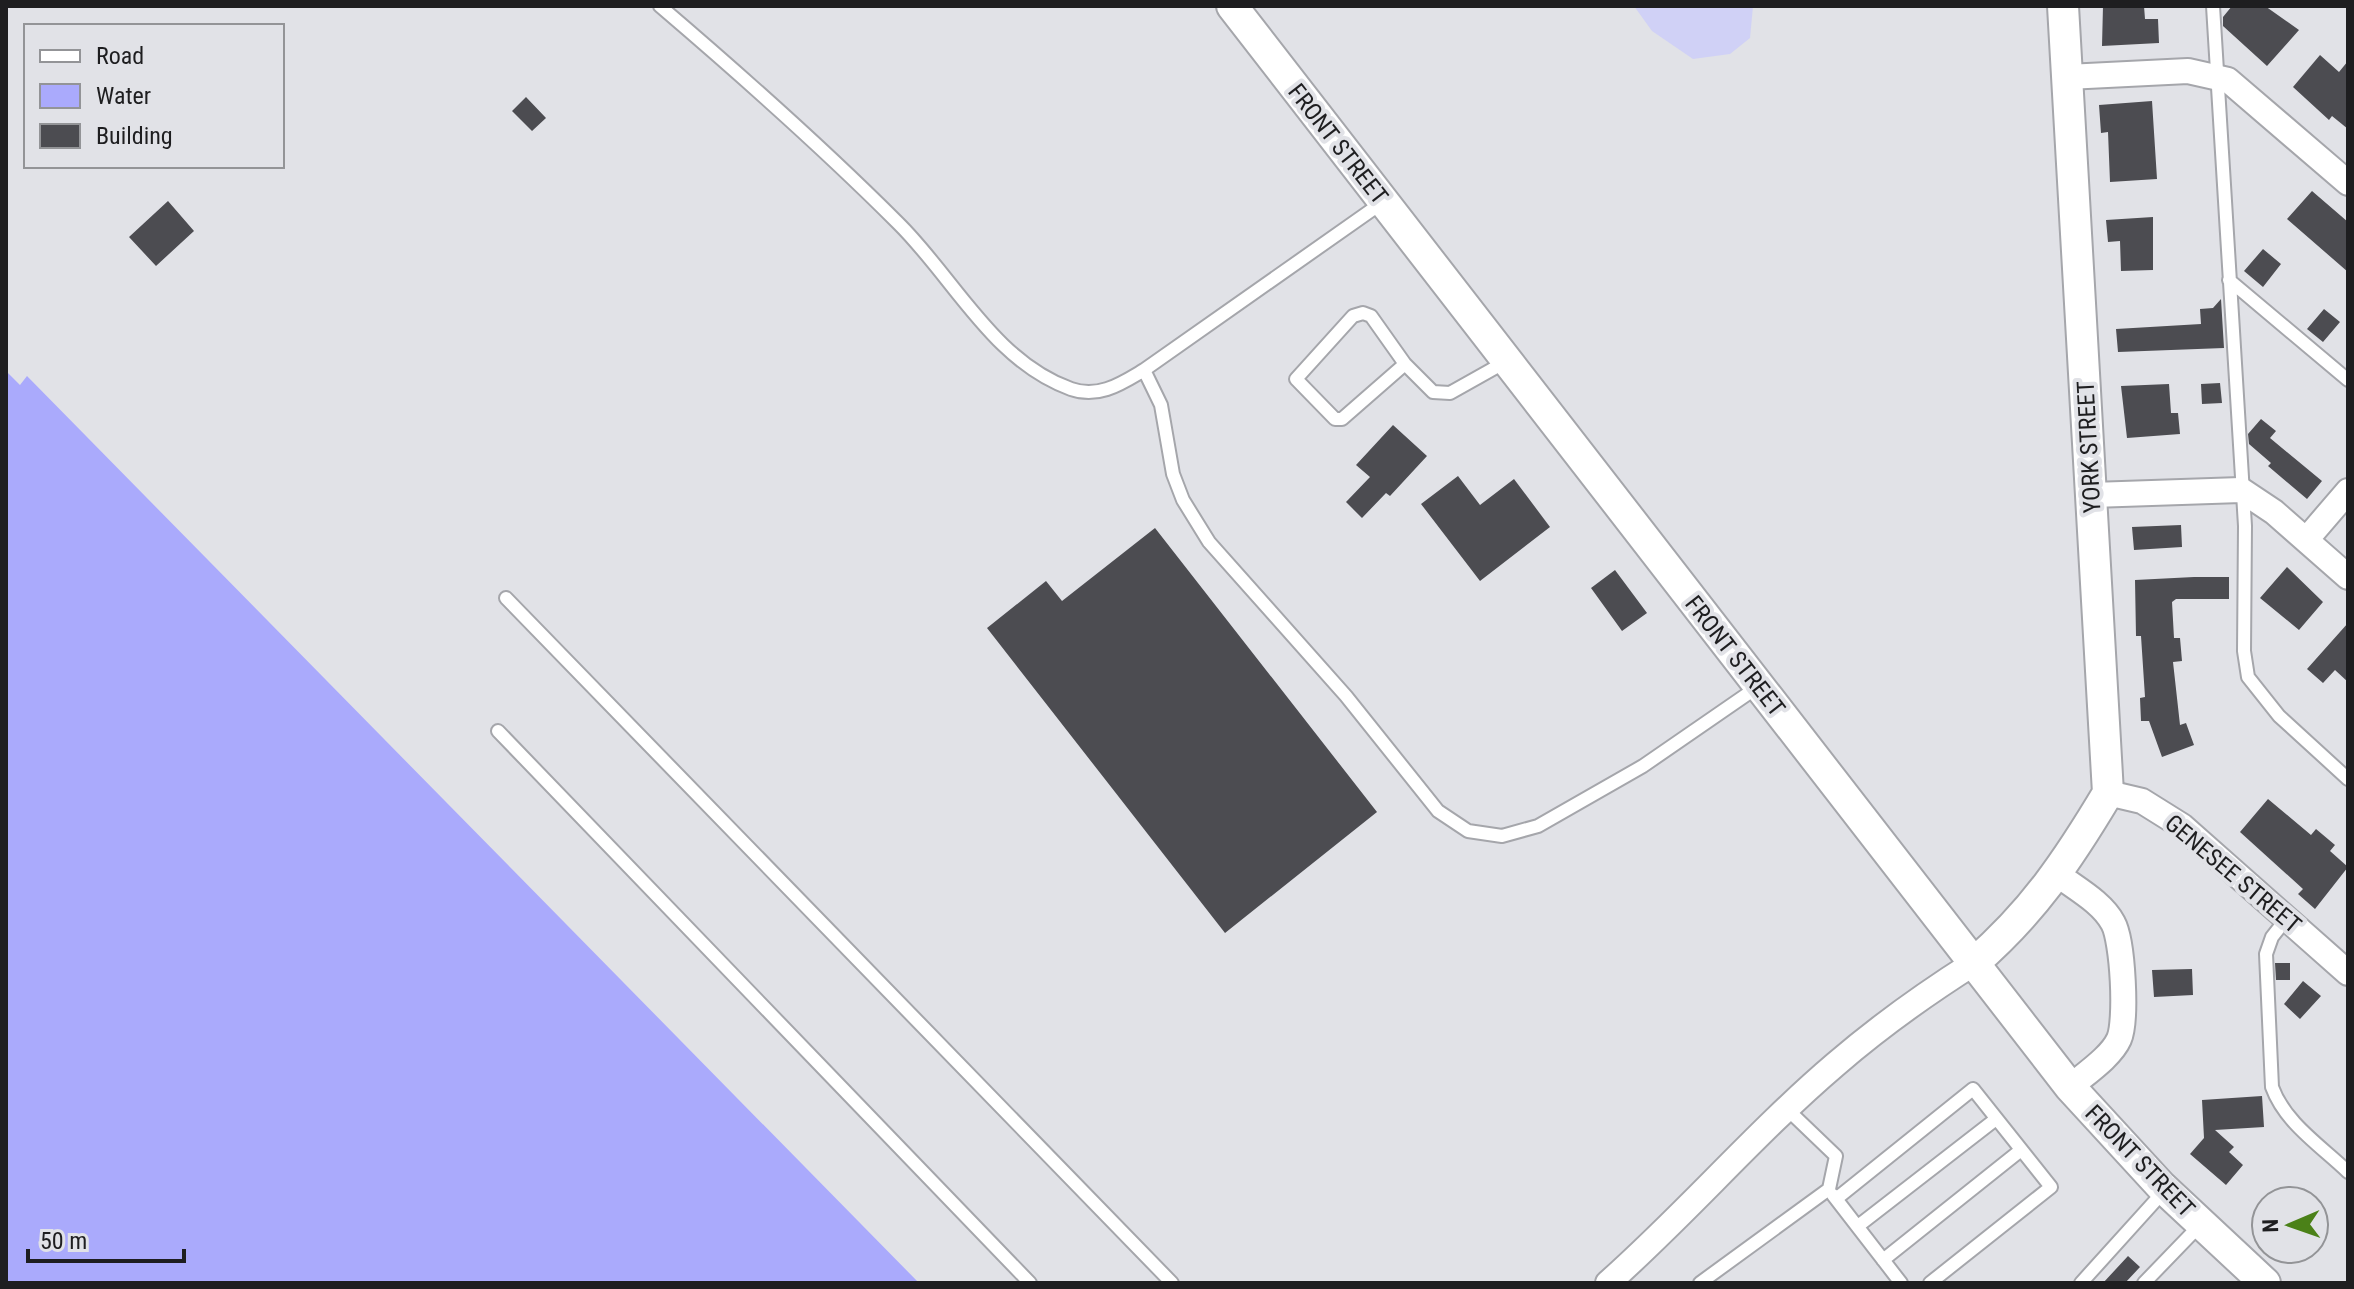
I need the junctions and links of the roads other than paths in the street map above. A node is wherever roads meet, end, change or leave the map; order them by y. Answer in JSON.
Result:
{"nodes":[{"id":1,"x":660,"y":6,"type":"edge"},
{"id":2,"x":1232,"y":6,"type":"edge"},
{"id":3,"x":2063,"y":6,"type":"edge"},
{"id":4,"x":2213,"y":6,"type":"edge"},
{"id":5,"x":2067,"y":77,"type":"junction"},
{"id":6,"x":2217,"y":77,"type":"junction"},
{"id":7,"x":2348,"y":183,"type":"edge"},
{"id":8,"x":1383,"y":202,"type":"junction"},
{"id":9,"x":2229,"y":280,"type":"junction"},
{"id":10,"x":1507,"y":361,"type":"junction"},
{"id":11,"x":1405,"y":364,"type":"junction"},
{"id":12,"x":1144,"y":370,"type":"junction"},
{"id":13,"x":2348,"y":380,"type":"edge"},
{"id":14,"x":2241,"y":490,"type":"junction"},
{"id":15,"x":2348,"y":491,"type":"edge"},
{"id":16,"x":2092,"y":495,"type":"junction"},
{"id":17,"x":2306,"y":540,"type":"junction"},
{"id":18,"x":2348,"y":577,"type":"edge"},
{"id":19,"x":506,"y":598,"type":"dead end"},
{"id":20,"x":1759,"y":686,"type":"junction"},
{"id":21,"x":498,"y":731,"type":"dead end"},
{"id":22,"x":2348,"y":779,"type":"edge"},
{"id":23,"x":2108,"y":793,"type":"junction"},
{"id":24,"x":2057,"y":874,"type":"junction"},
{"id":25,"x":2287,"y":918,"type":"junction"},
{"id":26,"x":1974,"y":963,"type":"junction"},
{"id":27,"x":2348,"y":973,"type":"edge"},
{"id":28,"x":2070,"y":1087,"type":"junction"},
{"id":29,"x":1788,"y":1110,"type":"junction"},
{"id":30,"x":1996,"y":1119,"type":"junction"},
{"id":31,"x":2021,"y":1150,"type":"junction"},
{"id":32,"x":2348,"y":1172,"type":"edge"},
{"id":33,"x":2165,"y":1190,"type":"junction"},
{"id":34,"x":1832,"y":1194,"type":"junction"},
{"id":35,"x":2201,"y":1224,"type":"junction"},
{"id":36,"x":1858,"y":1226,"type":"junction"},
{"id":37,"x":1883,"y":1260,"type":"junction"},
{"id":38,"x":1030,"y":1283,"type":"edge"},
{"id":39,"x":1172,"y":1283,"type":"edge"},
{"id":40,"x":1608,"y":1283,"type":"edge"},
{"id":41,"x":1700,"y":1283,"type":"edge"},
{"id":42,"x":1901,"y":1283,"type":"edge"},
{"id":43,"x":1930,"y":1283,"type":"edge"},
{"id":44,"x":2081,"y":1283,"type":"edge"},
{"id":45,"x":2144,"y":1283,"type":"edge"},
{"id":46,"x":2265,"y":1283,"type":"edge"}],
"edges":[{"from":1,"to":12,"type":"lane"},
{"from":2,"to":8,"type":"street","name":"FRONT STREET"},
{"from":3,"to":5,"type":"street","name":"YORK STREET"},
{"from":4,"to":6,"type":"lane"},
{"from":5,"to":6,"type":"street"},
{"from":5,"to":16,"type":"street","name":"YORK STREET"},
{"from":6,"to":7,"type":"street"},
{"from":6,"to":9,"type":"lane"},
{"from":8,"to":10,"type":"street","name":"FRONT STREET"},
{"from":8,"to":12,"type":"lane"},
{"from":9,"to":13,"type":"lane"},
{"from":9,"to":14,"type":"lane"},
{"from":10,"to":11,"type":"lane"},
{"from":10,"to":20,"type":"street","name":"FRONT STREET"},
{"from":11,"to":11,"type":"lane"},
{"from":12,"to":20,"type":"lane"},
{"from":14,"to":16,"type":"street"},
{"from":14,"to":17,"type":"street"},
{"from":14,"to":22,"type":"lane"},
{"from":15,"to":17,"type":"street"},
{"from":16,"to":23,"type":"street","name":"YORK STREET"},
{"from":17,"to":18,"type":"street"},
{"from":19,"to":39,"type":"lane"},
{"from":20,"to":26,"type":"street","name":"FRONT STREET"},
{"from":21,"to":38,"type":"lane"},
{"from":23,"to":24,"type":"street"},
{"from":23,"to":25,"type":"street","name":"GENESEE STREET"},
{"from":24,"to":26,"type":"street"},
{"from":24,"to":28,"type":"street"},
{"from":25,"to":27,"type":"street","name":"GENESEE STREET"},
{"from":25,"to":32,"type":"lane"},
{"from":26,"to":28,"type":"street","name":"FRONT STREET"},
{"from":26,"to":29,"type":"street"},
{"from":28,"to":33,"type":"street","name":"FRONT STREET"},
{"from":29,"to":34,"type":"lane"},
{"from":29,"to":40,"type":"street"},
{"from":30,"to":31,"type":"lane"},
{"from":30,"to":34,"type":"lane"},
{"from":30,"to":36,"type":"lane"},
{"from":31,"to":37,"type":"lane"},
{"from":31,"to":43,"type":"lane"},
{"from":33,"to":35,"type":"street","name":"FRONT STREET"},
{"from":33,"to":44,"type":"lane"},
{"from":34,"to":36,"type":"lane"},
{"from":34,"to":41,"type":"lane"},
{"from":35,"to":45,"type":"lane"},
{"from":35,"to":46,"type":"street","name":"FRONT STREET"},
{"from":36,"to":37,"type":"lane"},
{"from":37,"to":42,"type":"lane"}]}
